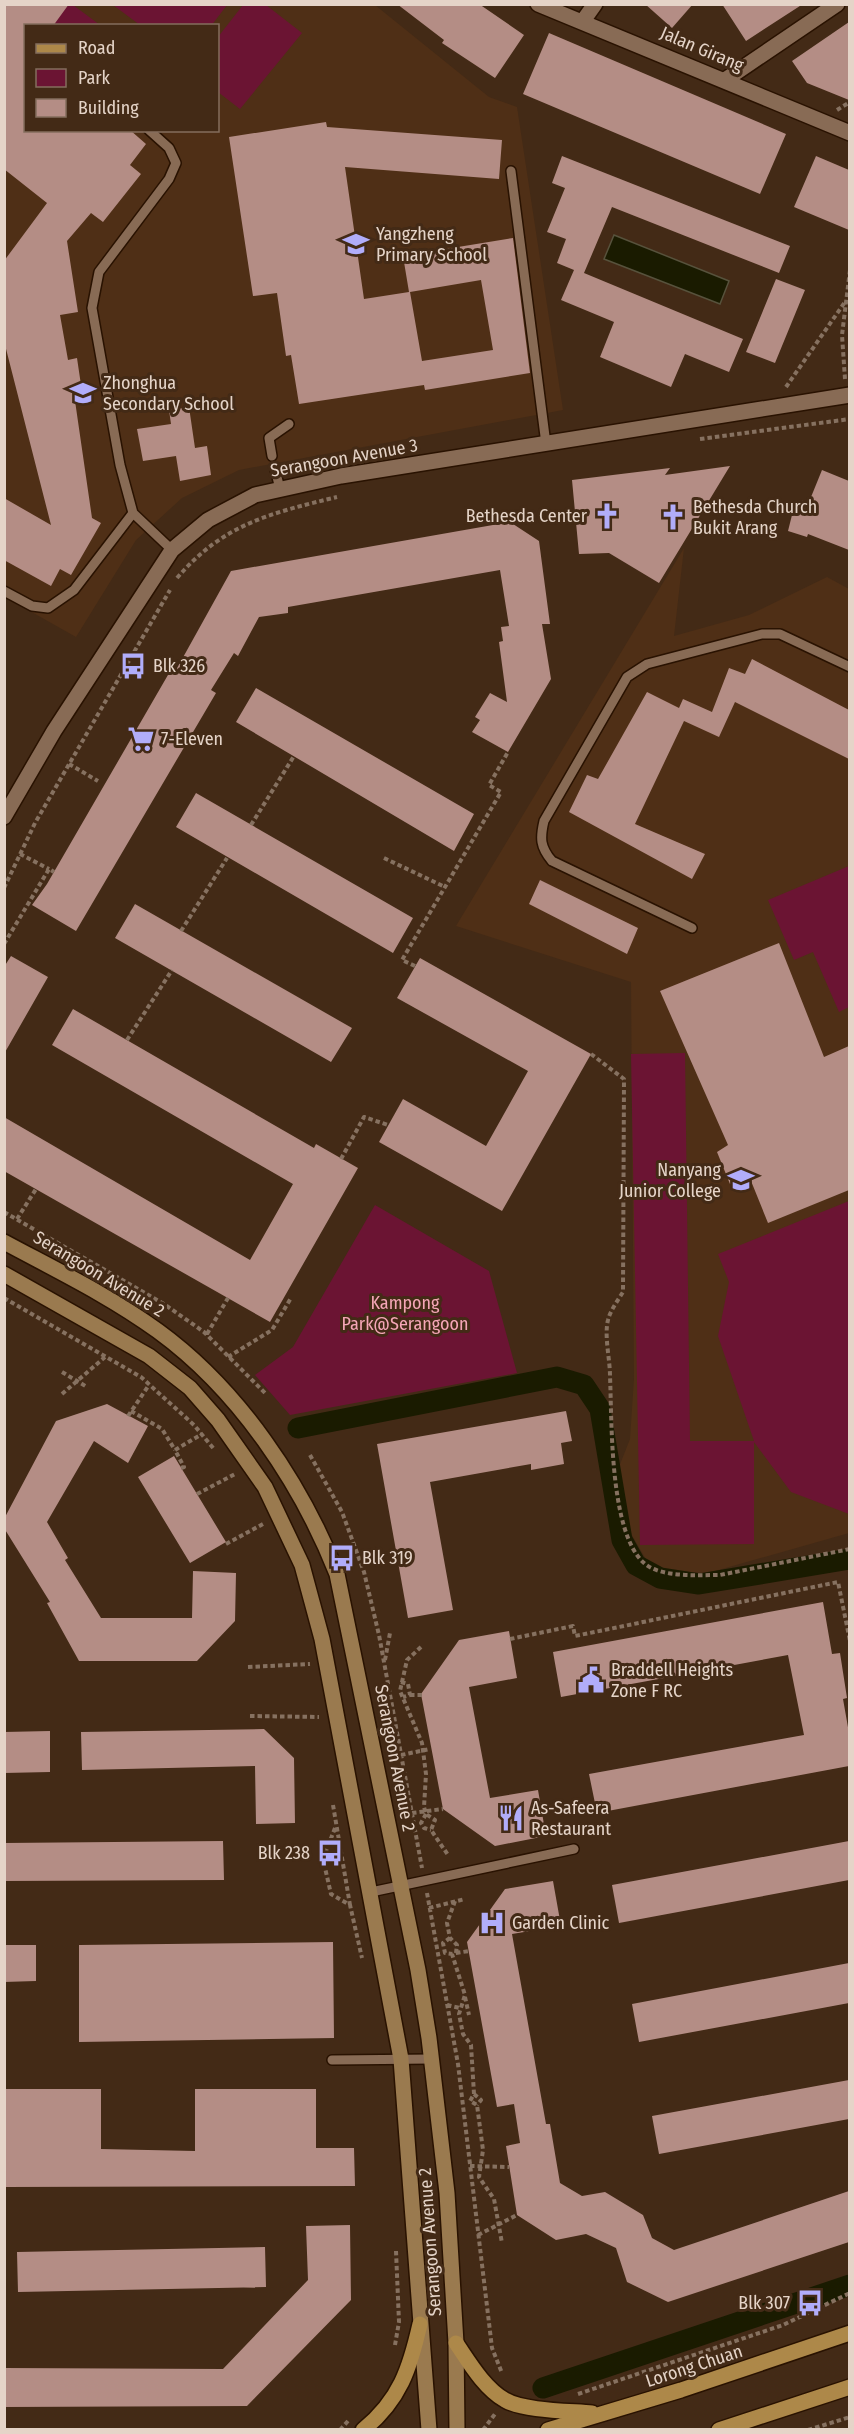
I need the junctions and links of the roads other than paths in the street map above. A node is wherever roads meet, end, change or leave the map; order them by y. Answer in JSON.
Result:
{"nodes":[{"id":1,"x":538,"y":4,"type":"edge"},
{"id":2,"x":595,"y":4,"type":"edge"},
{"id":3,"x":837,"y":4,"type":"edge"},
{"id":4,"x":583,"y":21,"type":"junction"},
{"id":5,"x":725,"y":80,"type":"junction"},
{"id":6,"x":151,"y":132,"type":"edge"},
{"id":7,"x":849,"y":133,"type":"edge"},
{"id":8,"x":511,"y":171,"type":"dead end"},
{"id":9,"x":846,"y":391,"type":"edge"},
{"id":10,"x":289,"y":424,"type":"dead end"},
{"id":11,"x":546,"y":444,"type":"junction"},
{"id":12,"x":272,"y":456,"type":"dead end"},
{"id":13,"x":275,"y":469,"type":"dead end"},
{"id":14,"x":280,"y":489,"type":"junction"},
{"id":15,"x":133,"y":513,"type":"junction"},
{"id":16,"x":172,"y":550,"type":"junction"},
{"id":17,"x":4,"y":591,"type":"edge"},
{"id":18,"x":849,"y":667,"type":"edge"},
{"id":19,"x":4,"y":817,"type":"edge"},
{"id":20,"x":692,"y":928,"type":"dead end"},
{"id":21,"x":4,"y":1242,"type":"edge"},
{"id":22,"x":4,"y":1274,"type":"edge"},
{"id":23,"x":574,"y":1850,"type":"dead end"},
{"id":24,"x":400,"y":1885,"type":"junction"},
{"id":25,"x":371,"y":1892,"type":"junction"},
{"id":26,"x":432,"y":2059,"type":"junction"},
{"id":27,"x":333,"y":2060,"type":"dead end"},
{"id":28,"x":401,"y":2060,"type":"junction"},
{"id":29,"x":420,"y":2324,"type":"junction"},
{"id":30,"x":849,"y":2332,"type":"edge"},
{"id":31,"x":456,"y":2343,"type":"junction"},
{"id":32,"x":849,"y":2387,"type":"edge"},
{"id":33,"x":788,"y":2409,"type":"junction"},
{"id":34,"x":608,"y":2414,"type":"junction"},
{"id":35,"x":363,"y":2430,"type":"edge"},
{"id":36,"x":429,"y":2430,"type":"edge"},
{"id":37,"x":457,"y":2430,"type":"edge"},
{"id":38,"x":548,"y":2430,"type":"edge"},
{"id":39,"x":718,"y":2430,"type":"edge"},
{"id":40,"x":751,"y":2430,"type":"edge"}],
"edges":[{"from":1,"to":4,"type":"street","name":"Jalan Girang"},
{"from":2,"to":4,"type":"street"},
{"from":3,"to":5,"type":"street"},
{"from":4,"to":5,"type":"street","name":"Jalan Girang"},
{"from":5,"to":7,"type":"street","name":"Jalan Girang"},
{"from":6,"to":15,"type":"lane"},
{"from":8,"to":11,"type":"lane"},
{"from":9,"to":11,"type":"street","name":"Serangoon Avenue 3"},
{"from":10,"to":12,"type":"lane"},
{"from":11,"to":14,"type":"street","name":"Serangoon Avenue 3"},
{"from":13,"to":14,"type":"lane"},
{"from":14,"to":16,"type":"street","name":"Serangoon Avenue 3"},
{"from":15,"to":16,"type":"lane"},
{"from":15,"to":17,"type":"lane"},
{"from":16,"to":19,"type":"street","name":"Serangoon Avenue 3"},
{"from":18,"to":20,"type":"lane"},
{"from":21,"to":24,"type":"main road","name":"Serangoon Avenue 2"},
{"from":22,"to":25,"type":"main road","name":"Serangoon Avenue 2"},
{"from":23,"to":24,"type":"lane"},
{"from":24,"to":25,"type":"lane"},
{"from":24,"to":26,"type":"main road","name":"Serangoon Avenue 2"},
{"from":25,"to":28,"type":"main road","name":"Serangoon Avenue 2"},
{"from":26,"to":28,"type":"lane"},
{"from":26,"to":31,"type":"main road","name":"Serangoon Avenue 2"},
{"from":27,"to":28,"type":"lane"},
{"from":28,"to":29,"type":"main road","name":"Serangoon Avenue 2"},
{"from":29,"to":35,"type":"main road"},
{"from":29,"to":36,"type":"main road","name":"Serangoon Avenue 2"},
{"from":30,"to":34,"type":"main road","name":"Lorong Chuan"},
{"from":31,"to":34,"type":"main road"},
{"from":31,"to":37,"type":"main road","name":"Serangoon Avenue 2"},
{"from":32,"to":33,"type":"main road"},
{"from":33,"to":39,"type":"main road"},
{"from":33,"to":40,"type":"main road"},
{"from":34,"to":38,"type":"main road","name":"Lorong Chuan"}]}
